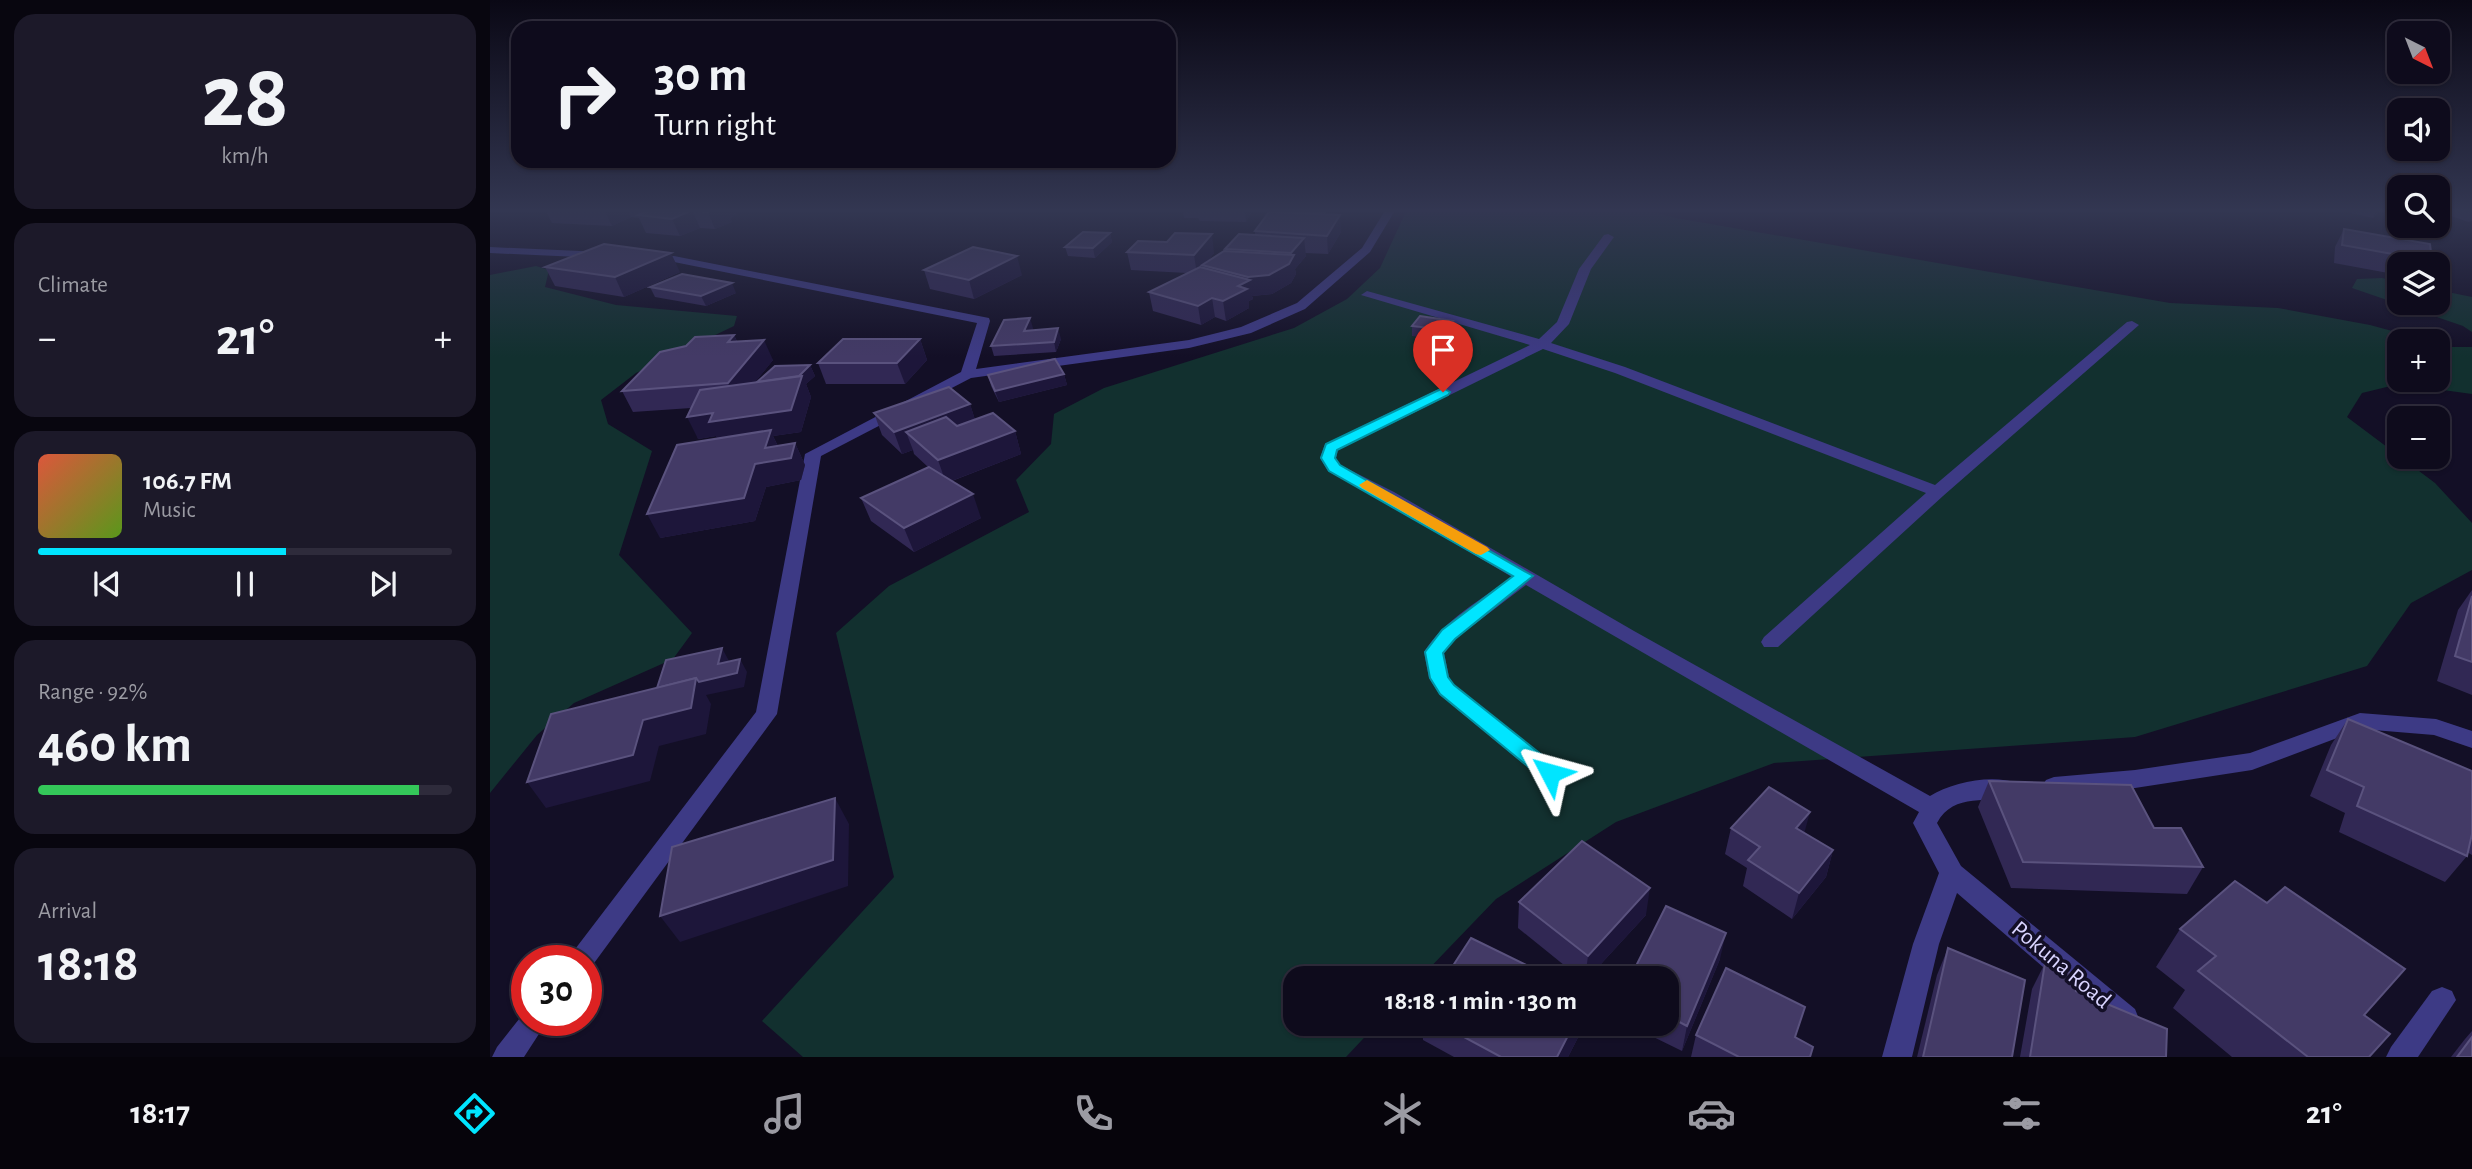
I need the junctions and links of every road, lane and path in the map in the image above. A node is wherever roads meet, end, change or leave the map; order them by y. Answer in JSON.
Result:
{"nodes":[{"id":1,"x":664,"y":258,"type":"edge"},
{"id":2,"x":1356,"y":258,"type":"edge"},
{"id":3,"x":1593,"y":258,"type":"edge"},
{"id":4,"x":1367,"y":295,"type":"dead end"},
{"id":5,"x":2132,"y":326,"type":"dead end"},
{"id":6,"x":1542,"y":344,"type":"junction"},
{"id":7,"x":967,"y":374,"type":"junction"},
{"id":8,"x":1937,"y":492,"type":"junction"},
{"id":9,"x":1525,"y":576,"type":"junction"},
{"id":10,"x":1771,"y":642,"type":"dead end"},
{"id":11,"x":2472,"y":740,"type":"edge"},
{"id":12,"x":1550,"y":773,"type":"dead end"},
{"id":13,"x":1931,"y":808,"type":"junction"},
{"id":14,"x":1952,"y":873,"type":"junction"},
{"id":15,"x":591,"y":945,"type":"edge"},
{"id":16,"x":2442,"y":1000,"type":"dead end"},
{"id":17,"x":522,"y":1036,"type":"edge"},
{"id":18,"x":2150,"y":1040,"type":"edge"},
{"id":19,"x":507,"y":1057,"type":"edge"},
{"id":20,"x":1897,"y":1057,"type":"edge"},
{"id":21,"x":2400,"y":1057,"type":"edge"}],
"edges":[{"from":1,"to":7,"type":"street"},
{"from":2,"to":7,"type":"street"},
{"from":3,"to":6,"type":"street"},
{"from":4,"to":6,"type":"street"},
{"from":5,"to":8,"type":"street"},
{"from":6,"to":8,"type":"street"},
{"from":6,"to":9,"type":"street"},
{"from":7,"to":15,"type":"street"},
{"from":8,"to":10,"type":"street"},
{"from":9,"to":12,"type":"street"},
{"from":9,"to":13,"type":"street"},
{"from":11,"to":13,"type":"street"},
{"from":13,"to":14,"type":"street"},
{"from":14,"to":18,"type":"street","name":"Pokuna Road"},
{"from":14,"to":20,"type":"street"},
{"from":16,"to":21,"type":"street"},
{"from":17,"to":19,"type":"street"}]}
